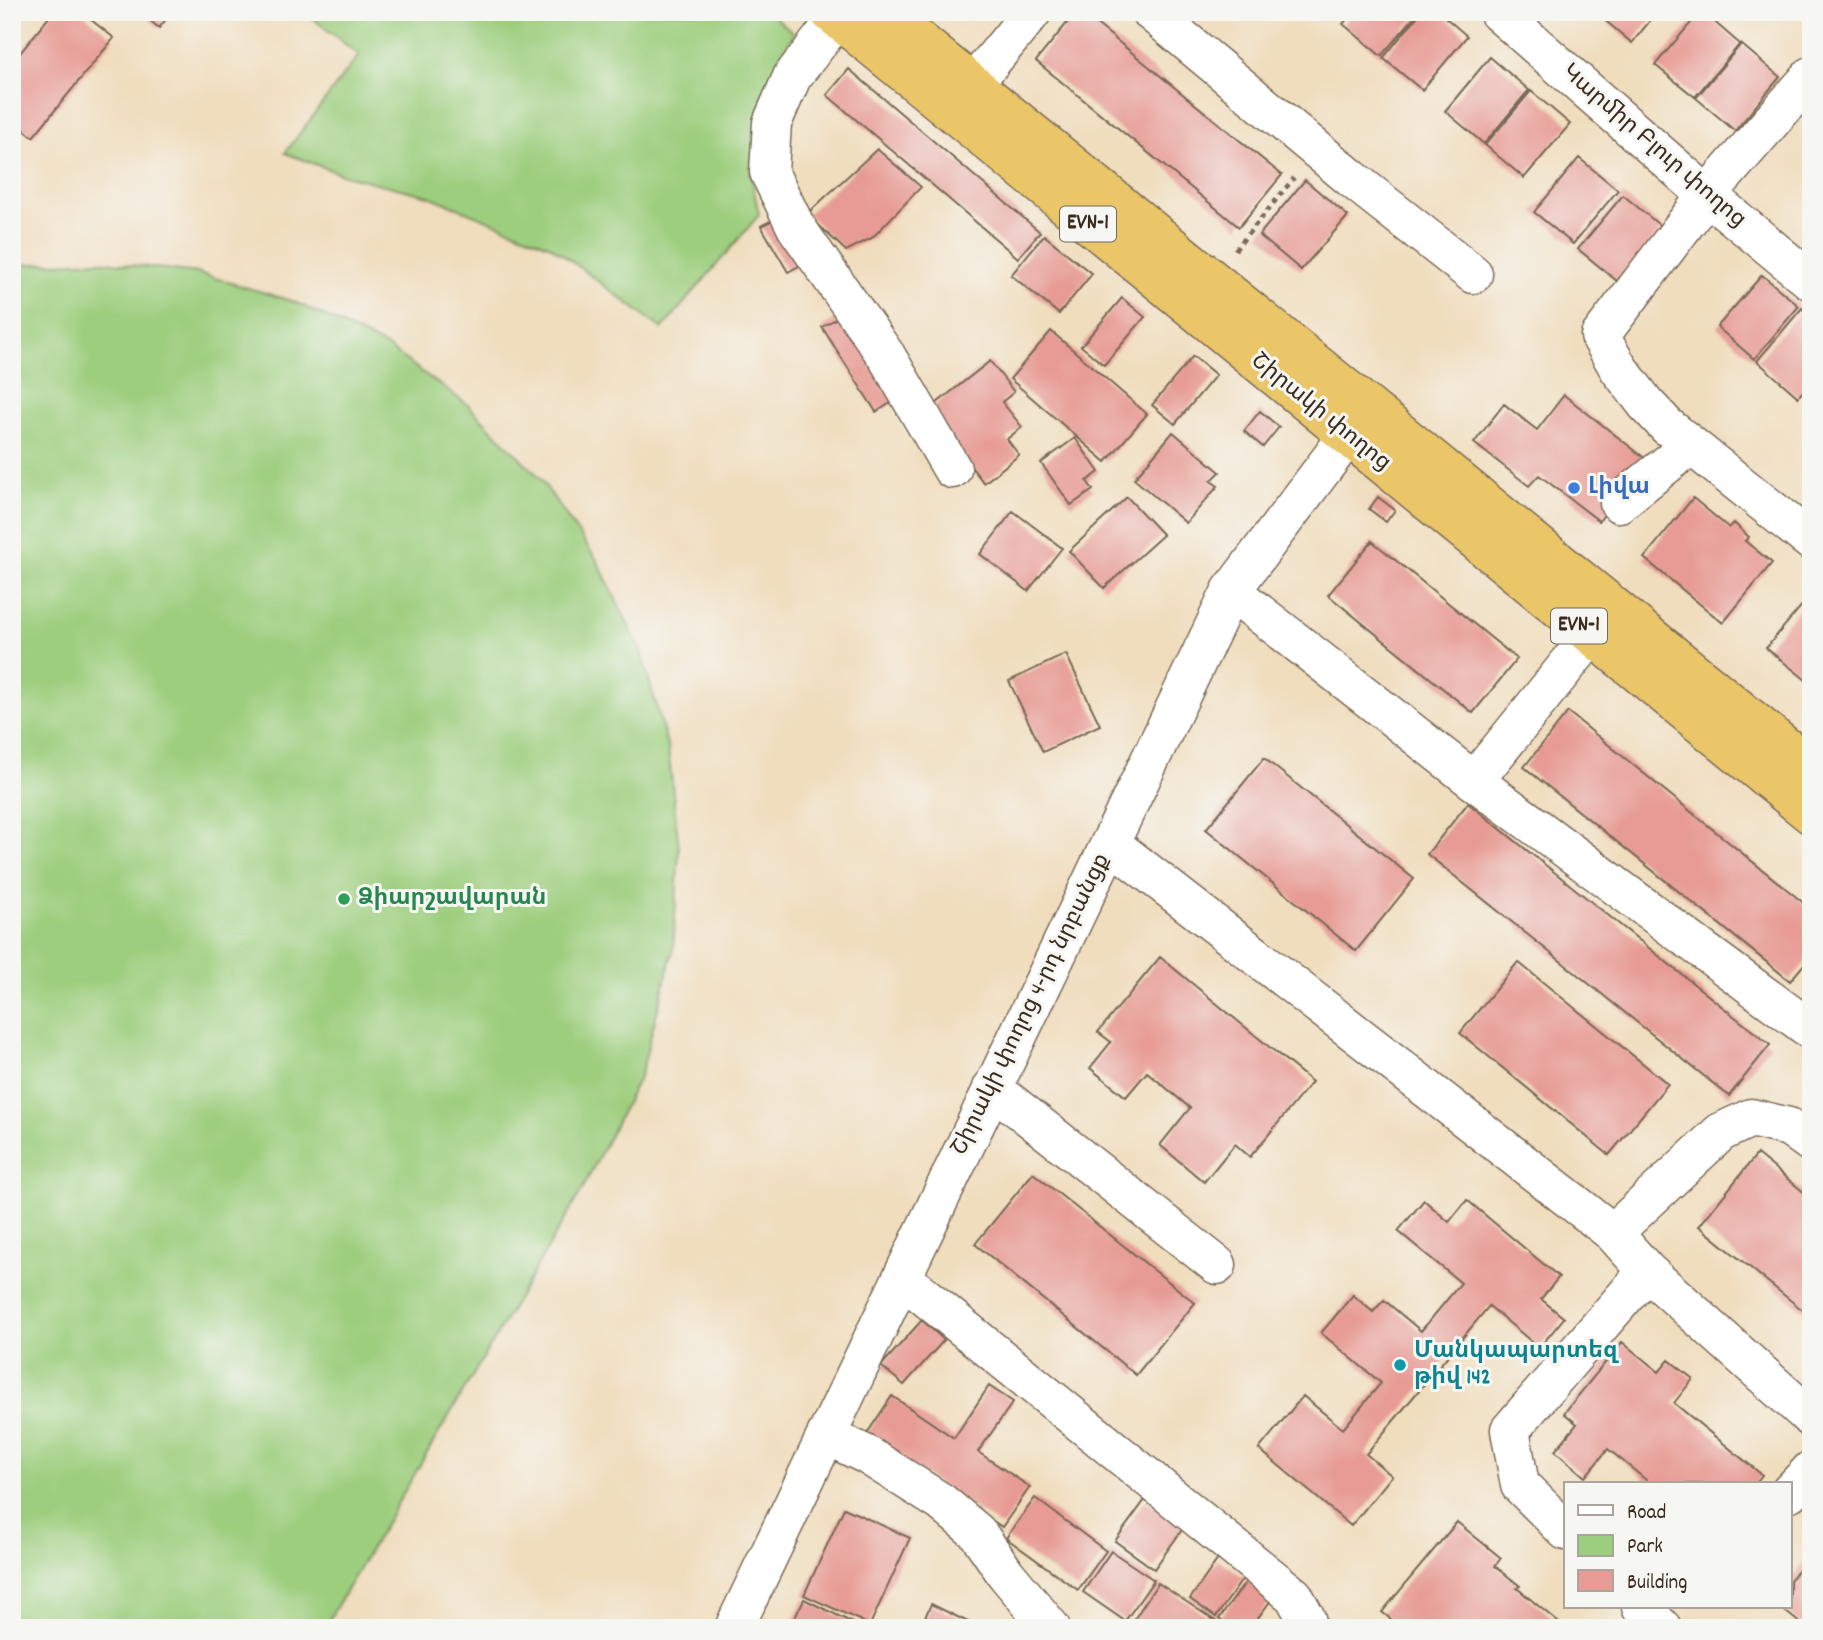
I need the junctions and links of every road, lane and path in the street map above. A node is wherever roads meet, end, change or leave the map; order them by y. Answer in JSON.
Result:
{"nodes":[{"id":1,"x":885,"y":12,"type":"edge"},
{"id":2,"x":1032,"y":12,"type":"edge"},
{"id":3,"x":1152,"y":12,"type":"edge"},
{"id":4,"x":1497,"y":12,"type":"edge"},
{"id":5,"x":833,"y":15,"type":"edge"},
{"id":6,"x":1811,"y":76,"type":"edge"},
{"id":7,"x":973,"y":84,"type":"junction"},
{"id":8,"x":1317,"y":150,"type":"junction"},
{"id":9,"x":1707,"y":195,"type":"junction"},
{"id":10,"x":1230,"y":256,"type":"dead end"},
{"id":11,"x":1473,"y":274,"type":"dead end"},
{"id":12,"x":1811,"y":281,"type":"edge"},
{"id":13,"x":1359,"y":421,"type":"junction"},
{"id":14,"x":1691,"y":445,"type":"junction"},
{"id":15,"x":953,"y":469,"type":"dead end"},
{"id":16,"x":1619,"y":503,"type":"dead end"},
{"id":17,"x":1811,"y":541,"type":"edge"},
{"id":18,"x":1231,"y":591,"type":"junction"},
{"id":19,"x":1603,"y":621,"type":"junction"},
{"id":20,"x":1811,"y":767,"type":"edge"},
{"id":21,"x":1474,"y":781,"type":"junction"},
{"id":22,"x":1811,"y":815,"type":"edge"},
{"id":23,"x":1110,"y":843,"type":"junction"},
{"id":24,"x":1807,"y":1020,"type":"edge"},
{"id":25,"x":992,"y":1088,"type":"junction"},
{"id":26,"x":1811,"y":1143,"type":"edge"},
{"id":27,"x":1613,"y":1233,"type":"junction"},
{"id":28,"x":1217,"y":1265,"type":"dead end"},
{"id":29,"x":1647,"y":1271,"type":"junction"},
{"id":30,"x":901,"y":1278,"type":"junction"},
{"id":31,"x":1811,"y":1418,"type":"edge"},
{"id":32,"x":826,"y":1435,"type":"junction"},
{"id":33,"x":1811,"y":1470,"type":"edge"},
{"id":34,"x":1792,"y":1490,"type":"edge"},
{"id":35,"x":1564,"y":1529,"type":"edge"},
{"id":36,"x":1643,"y":1608,"type":"edge"},
{"id":37,"x":1683,"y":1608,"type":"edge"},
{"id":38,"x":734,"y":1628,"type":"edge"},
{"id":39,"x":1051,"y":1628,"type":"edge"},
{"id":40,"x":1307,"y":1628,"type":"edge"},
{"id":41,"x":1663,"y":1628,"type":"edge"}],
"edges":[{"from":1,"to":7,"type":"highway","name":"Շիրակի փողոց","number":"EVN-1"},
{"from":2,"to":7,"type":"street"},
{"from":3,"to":8,"type":"street"},
{"from":4,"to":9,"type":"street","name":"Կարմիր Բլուր փողոց"},
{"from":5,"to":13,"type":"highway","name":"Շիրակի փողոց","number":"EVN-1"},
{"from":5,"to":15,"type":"street"},
{"from":6,"to":9,"type":"street"},
{"from":7,"to":13,"type":"highway","name":"Շիրակի փողոց","number":"EVN-1"},
{"from":8,"to":10,"type":"path"},
{"from":8,"to":11,"type":"street"},
{"from":9,"to":12,"type":"street","name":"Կարմիր Բլուր փողոց"},
{"from":9,"to":14,"type":"street"},
{"from":13,"to":18,"type":"street","name":"Շիրակի փողոց 4-րդ նրբանցք"},
{"from":13,"to":19,"type":"highway","name":"Շիրակի փողոց","number":"EVN-1"},
{"from":14,"to":16,"type":"street"},
{"from":14,"to":17,"type":"street"},
{"from":18,"to":21,"type":"street"},
{"from":18,"to":23,"type":"street","name":"Շիրակի փողոց 4-րդ նրբանցք"},
{"from":19,"to":20,"type":"highway","name":"Շիրակի փողոց","number":"EVN-1"},
{"from":19,"to":21,"type":"street"},
{"from":19,"to":22,"type":"highway","name":"Շիրակի փողոց","number":"EVN-1"},
{"from":21,"to":24,"type":"street"},
{"from":23,"to":25,"type":"street","name":"Շիրակի փողոց 4-րդ նրբանցք"},
{"from":23,"to":27,"type":"street"},
{"from":25,"to":28,"type":"street"},
{"from":25,"to":30,"type":"street","name":"Շիրակի փողոց 4-րդ նրբանցք"},
{"from":26,"to":27,"type":"street"},
{"from":27,"to":29,"type":"street"},
{"from":29,"to":31,"type":"street"},
{"from":29,"to":35,"type":"street"},
{"from":30,"to":32,"type":"street","name":"Շիրակի փողոց 4-րդ նրբանցք"},
{"from":30,"to":40,"type":"street"},
{"from":32,"to":38,"type":"street","name":"Շիրակի փողոց 4-րդ նրբանցք"},
{"from":32,"to":39,"type":"street"},
{"from":33,"to":34,"type":"street"},
{"from":36,"to":41,"type":"street"},
{"from":37,"to":41,"type":"street"}]}
